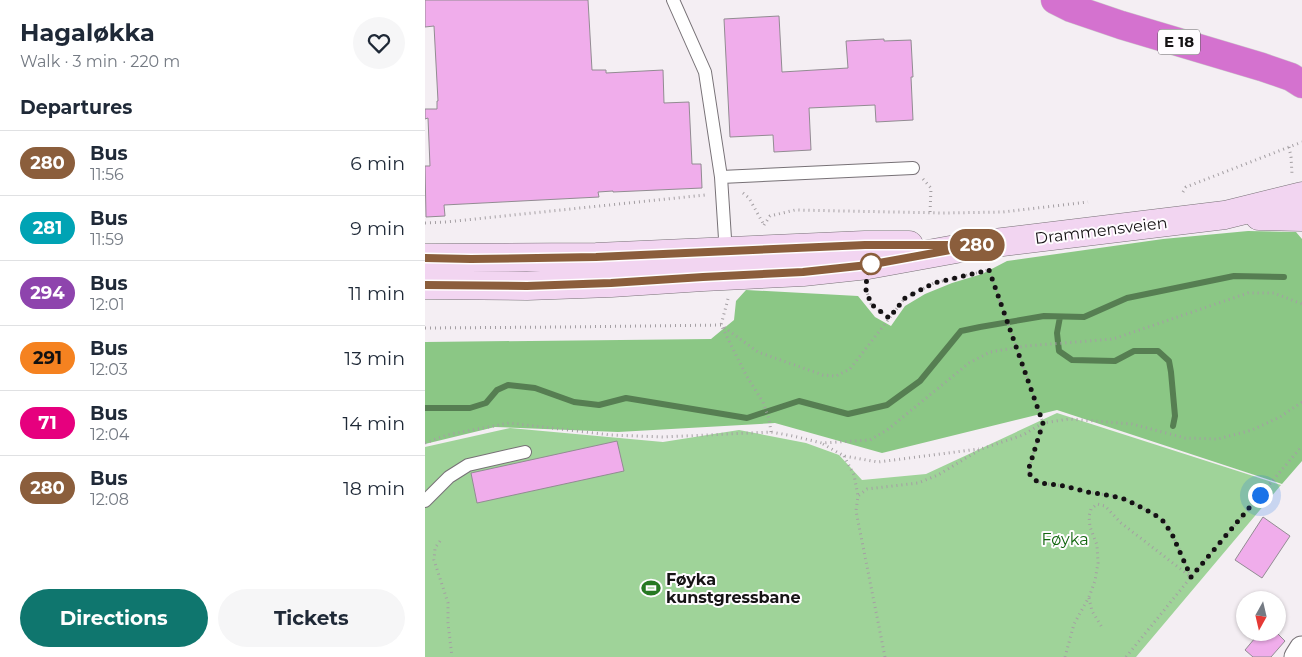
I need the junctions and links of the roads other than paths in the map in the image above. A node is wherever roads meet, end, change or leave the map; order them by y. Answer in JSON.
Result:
{"nodes":[{"id":1,"x":673,"y":0,"type":"edge"},
{"id":2,"x":1055,"y":0,"type":"edge"},
{"id":3,"x":1302,"y":84,"type":"edge"},
{"id":4,"x":913,"y":168,"type":"road end"},
{"id":5,"x":721,"y":177,"type":"junction"},
{"id":6,"x":1297,"y":185,"type":"edge"},
{"id":7,"x":1225,"y":215,"type":"junction"},
{"id":8,"x":1302,"y":217,"type":"edge"},
{"id":9,"x":425,"y":258,"type":"edge"},
{"id":10,"x":727,"y":274,"type":"junction"},
{"id":11,"x":425,"y":285,"type":"edge"},
{"id":12,"x":525,"y":452,"type":"dead end"},
{"id":13,"x":425,"y":501,"type":"edge"},
{"id":14,"x":1302,"y":649,"type":"edge"},
{"id":15,"x":1297,"y":657,"type":"edge"}],
"edges":[{"from":1,"to":5,"type":"lane"},
{"from":2,"to":3,"type":"highway","number":"E 18"},
{"from":4,"to":5,"type":"lane"},
{"from":5,"to":10,"type":"lane"},
{"from":6,"to":7,"type":"main road","name":"Drammensveien"},
{"from":7,"to":8,"type":"main road","name":"Drammensveien"},
{"from":7,"to":10,"type":"main road","name":"Drammensveien"},
{"from":9,"to":10,"type":"main road","name":"Drammensveien"},
{"from":10,"to":11,"type":"main road","name":"Drammensveien"},
{"from":12,"to":13,"type":"lane"},
{"from":14,"to":15,"type":"street"}]}
